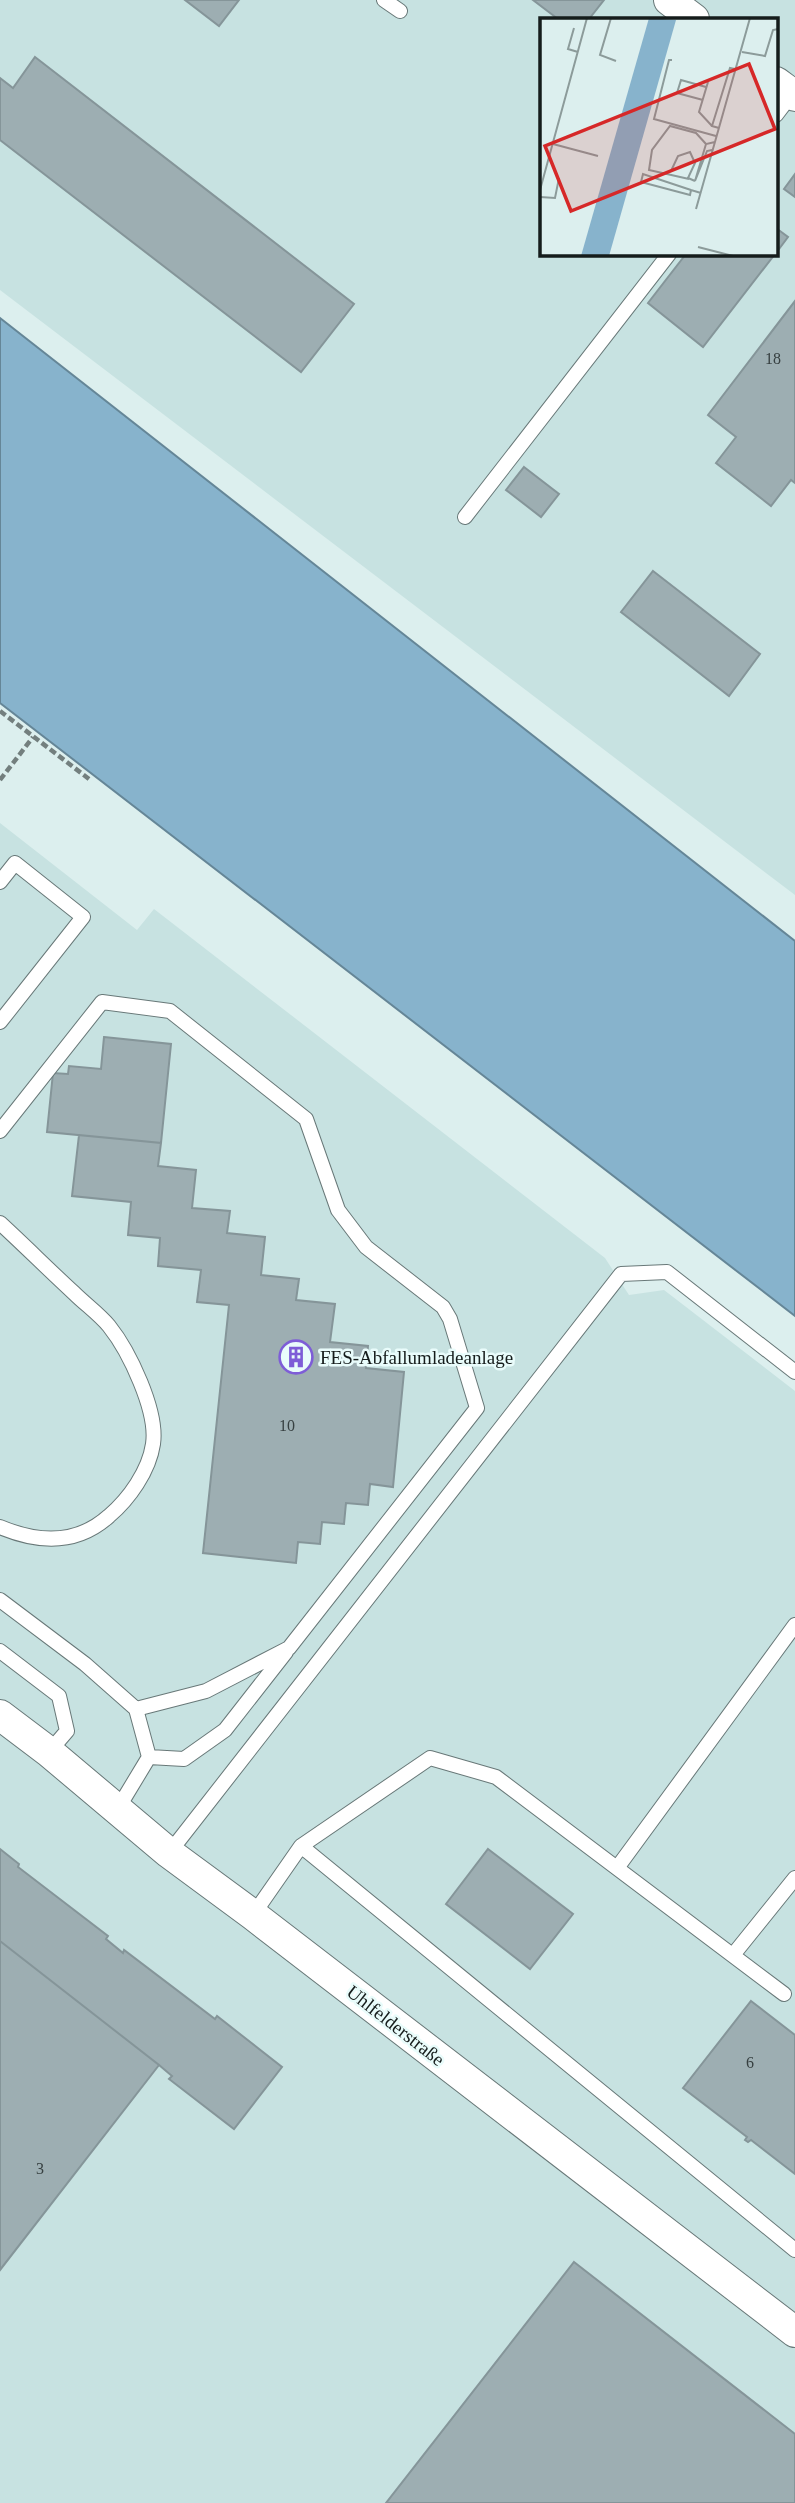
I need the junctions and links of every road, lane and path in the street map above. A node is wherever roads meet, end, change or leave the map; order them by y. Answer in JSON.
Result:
{"nodes":[{"id":1,"x":384,"y":0,"type":"edge"},
{"id":2,"x":669,"y":0,"type":"edge"},
{"id":3,"x":400,"y":10,"type":"dead end"},
{"id":4,"x":693,"y":18,"type":"edge"},
{"id":5,"x":666,"y":256,"type":"edge"},
{"id":6,"x":465,"y":517,"type":"dead end"},
{"id":7,"x":0,"y":711,"type":"edge"},
{"id":8,"x":33,"y":737,"type":"junction"},
{"id":9,"x":89,"y":779,"type":"dead end"},
{"id":10,"x":0,"y":780,"type":"edge"},
{"id":11,"x":0,"y":882,"type":"edge"},
{"id":12,"x":0,"y":1022,"type":"edge"},
{"id":13,"x":0,"y":1131,"type":"edge"},
{"id":14,"x":0,"y":1223,"type":"edge"},
{"id":15,"x":795,"y":1372,"type":"edge"},
{"id":16,"x":0,"y":1527,"type":"edge"},
{"id":17,"x":0,"y":1600,"type":"edge"},
{"id":18,"x":795,"y":1625,"type":"edge"},
{"id":19,"x":289,"y":1648,"type":"junction"},
{"id":20,"x":0,"y":1651,"type":"edge"},
{"id":21,"x":136,"y":1709,"type":"junction"},
{"id":22,"x":0,"y":1716,"type":"edge"},
{"id":23,"x":49,"y":1752,"type":"junction"},
{"id":24,"x":149,"y":1757,"type":"junction"},
{"id":25,"x":117,"y":1810,"type":"junction"},
{"id":26,"x":302,"y":1846,"type":"junction"},
{"id":27,"x":169,"y":1853,"type":"junction"},
{"id":28,"x":617,"y":1868,"type":"junction"},
{"id":29,"x":795,"y":1878,"type":"edge"},
{"id":30,"x":253,"y":1915,"type":"junction"},
{"id":31,"x":733,"y":1955,"type":"junction"},
{"id":32,"x":783,"y":1994,"type":"dead end"},
{"id":33,"x":795,"y":2250,"type":"edge"},
{"id":34,"x":795,"y":2332,"type":"edge"}],
"edges":[{"from":1,"to":3,"type":"lane"},
{"from":2,"to":4,"type":"street"},
{"from":5,"to":6,"type":"lane"},
{"from":7,"to":8,"type":"path"},
{"from":8,"to":9,"type":"path"},
{"from":8,"to":10,"type":"path"},
{"from":11,"to":12,"type":"lane"},
{"from":13,"to":19,"type":"lane"},
{"from":14,"to":16,"type":"lane"},
{"from":15,"to":27,"type":"lane"},
{"from":17,"to":21,"type":"lane"},
{"from":18,"to":28,"type":"lane"},
{"from":19,"to":21,"type":"lane"},
{"from":19,"to":24,"type":"lane"},
{"from":20,"to":23,"type":"lane"},
{"from":21,"to":24,"type":"lane"},
{"from":22,"to":23,"type":"street","name":"Uhlfelderstraße"},
{"from":23,"to":25,"type":"street","name":"Uhlfelderstraße"},
{"from":24,"to":25,"type":"lane"},
{"from":25,"to":27,"type":"street","name":"Uhlfelderstraße"},
{"from":26,"to":28,"type":"lane"},
{"from":26,"to":30,"type":"lane"},
{"from":26,"to":33,"type":"lane"},
{"from":27,"to":30,"type":"street","name":"Uhlfelderstraße"},
{"from":28,"to":31,"type":"lane"},
{"from":29,"to":31,"type":"lane"},
{"from":30,"to":34,"type":"street","name":"Uhlfelderstraße"},
{"from":31,"to":32,"type":"lane"}]}
